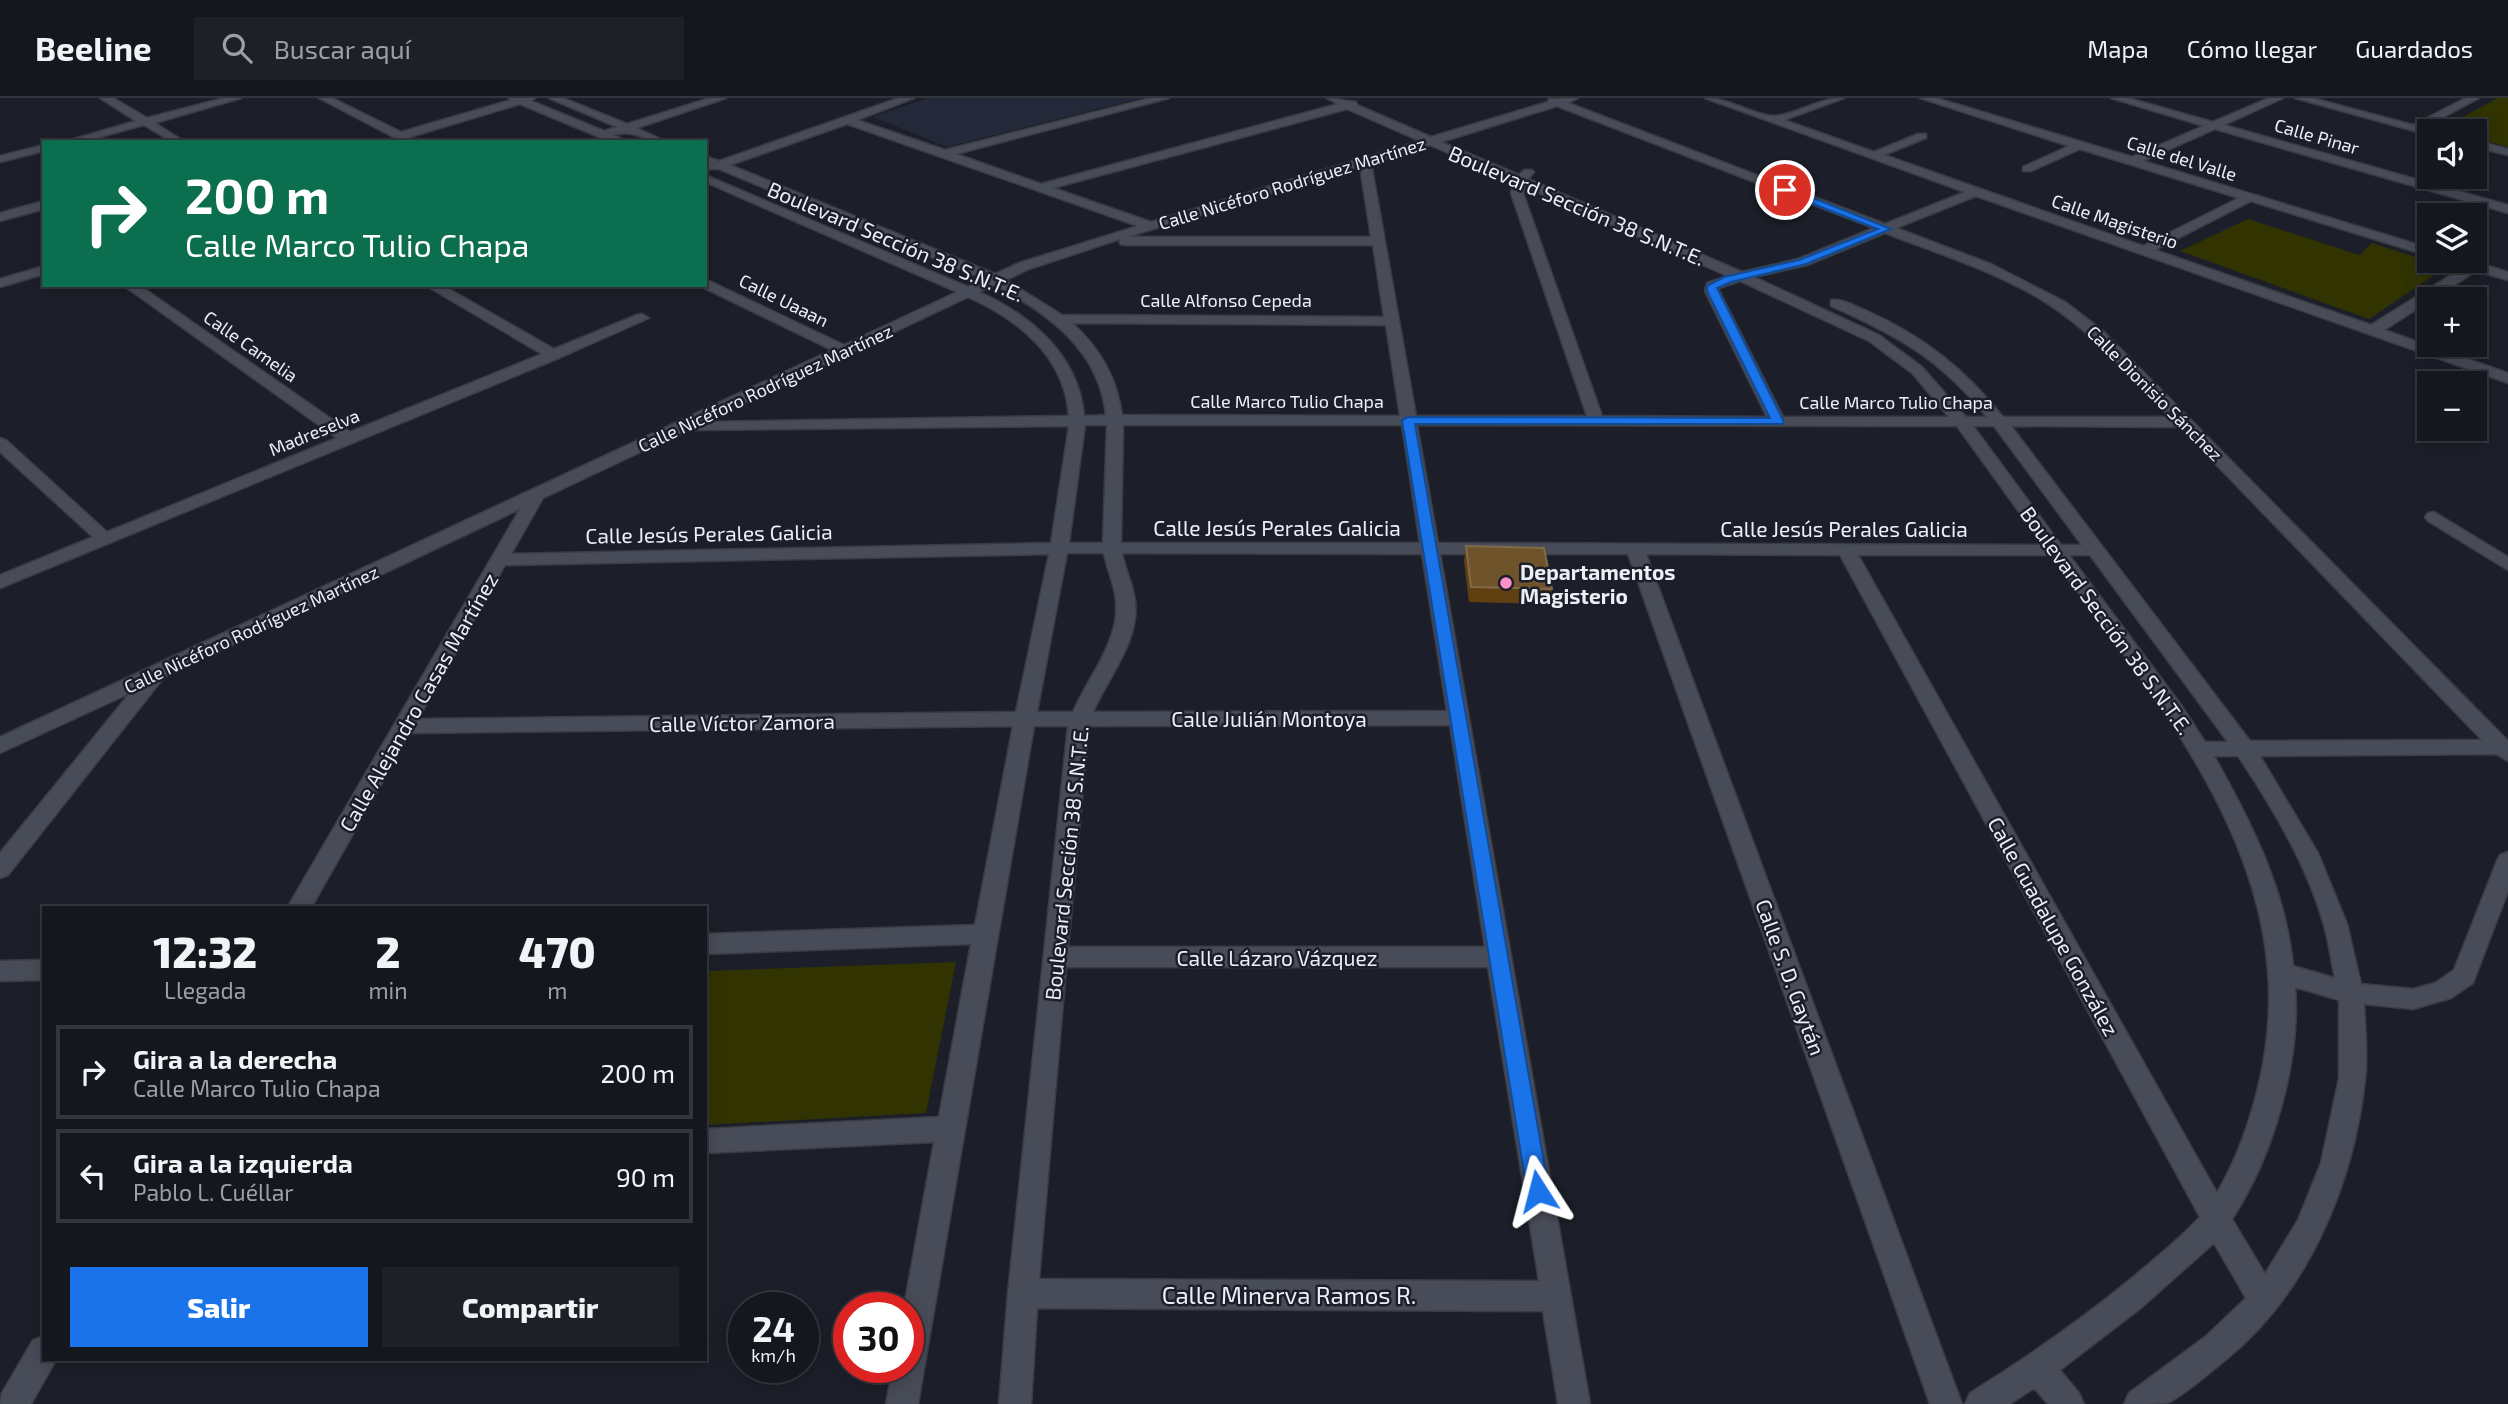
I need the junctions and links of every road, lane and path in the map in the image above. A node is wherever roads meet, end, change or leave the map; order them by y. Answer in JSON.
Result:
{"nodes":[{"id":1,"x":105,"y":98,"type":"edge"},
{"id":2,"x":236,"y":98,"type":"edge"},
{"id":3,"x":324,"y":98,"type":"edge"},
{"id":4,"x":554,"y":98,"type":"edge"},
{"id":5,"x":721,"y":98,"type":"edge"},
{"id":6,"x":909,"y":98,"type":"edge"},
{"id":7,"x":1164,"y":98,"type":"edge"},
{"id":8,"x":1332,"y":98,"type":"edge"},
{"id":9,"x":1544,"y":98,"type":"edge"},
{"id":10,"x":1573,"y":98,"type":"edge"},
{"id":11,"x":1710,"y":98,"type":"edge"},
{"id":12,"x":1839,"y":98,"type":"edge"},
{"id":13,"x":1925,"y":98,"type":"edge"},
{"id":14,"x":2116,"y":98,"type":"edge"},
{"id":15,"x":2278,"y":98,"type":"edge"},
{"id":16,"x":2300,"y":98,"type":"edge"},
{"id":17,"x":2474,"y":98,"type":"edge"},
{"id":18,"x":521,"y":99,"type":"edge"},
{"id":19,"x":1364,"y":99,"type":"edge"},
{"id":20,"x":1557,"y":103,"type":"junction"},
{"id":21,"x":1348,"y":105,"type":"junction"},
{"id":22,"x":847,"y":120,"type":"junction"},
{"id":23,"x":1774,"y":120,"type":"junction"},
{"id":24,"x":145,"y":122,"type":"junction"},
{"id":25,"x":2214,"y":126,"type":"junction"},
{"id":26,"x":628,"y":128,"type":"junction"},
{"id":27,"x":2415,"y":128,"type":"joint"},
{"id":28,"x":604,"y":135,"type":"junction"},
{"id":29,"x":400,"y":136,"type":"junction"},
{"id":30,"x":1449,"y":136,"type":"junction"},
{"id":31,"x":1922,"y":136,"type":"dead end"},
{"id":32,"x":76,"y":140,"type":"edge"},
{"id":33,"x":176,"y":140,"type":"edge"},
{"id":34,"x":408,"y":140,"type":"edge"},
{"id":35,"x":615,"y":140,"type":"edge"},
{"id":36,"x":657,"y":140,"type":"edge"},
{"id":37,"x":1431,"y":141,"type":"junction"},
{"id":38,"x":2079,"y":145,"type":"junction"},
{"id":39,"x":2487,"y":147,"type":"edge"},
{"id":40,"x":42,"y":148,"type":"edge"},
{"id":41,"x":2508,"y":152,"type":"edge"},
{"id":42,"x":944,"y":154,"type":"junction"},
{"id":43,"x":1875,"y":155,"type":"junction"},
{"id":44,"x":0,"y":159,"type":"edge"},
{"id":45,"x":707,"y":160,"type":"edge"},
{"id":46,"x":1365,"y":161,"type":"junction"},
{"id":47,"x":2133,"y":161,"type":"junction"},
{"id":48,"x":719,"y":165,"type":"junction"},
{"id":49,"x":707,"y":168,"type":"edge"},
{"id":50,"x":2027,"y":169,"type":"dead end"},
{"id":51,"x":1525,"y":176,"type":"junction"},
{"id":52,"x":707,"y":179,"type":"edge"},
{"id":53,"x":1040,"y":188,"type":"junction"},
{"id":54,"x":1977,"y":191,"type":"junction"},
{"id":55,"x":2250,"y":197,"type":"junction"},
{"id":56,"x":42,"y":206,"type":"edge"},
{"id":57,"x":2508,"y":209,"type":"edge"},
{"id":58,"x":0,"y":217,"type":"edge"},
{"id":59,"x":1150,"y":226,"type":"junction"},
{"id":60,"x":1886,"y":229,"type":"junction"},
{"id":61,"x":1101,"y":241,"type":"junction"},
{"id":62,"x":1378,"y":241,"type":"junction"},
{"id":63,"x":2417,"y":248,"type":"edge"},
{"id":64,"x":2144,"y":250,"type":"junction"},
{"id":65,"x":1723,"y":254,"type":"dead end"},
{"id":66,"x":1745,"y":270,"type":"junction"},
{"id":67,"x":2487,"y":270,"type":"edge"},
{"id":68,"x":42,"y":271,"type":"edge"},
{"id":69,"x":1768,"y":272,"type":"junction"},
{"id":70,"x":2463,"y":273,"type":"edge"},
{"id":71,"x":2508,"y":276,"type":"edge"},
{"id":72,"x":995,"y":279,"type":"junction"},
{"id":73,"x":0,"y":283,"type":"edge"},
{"id":74,"x":1792,"y":283,"type":"dead end"},
{"id":75,"x":707,"y":284,"type":"edge"},
{"id":76,"x":133,"y":287,"type":"edge"},
{"id":77,"x":435,"y":287,"type":"edge"},
{"id":78,"x":970,"y":291,"type":"junction"},
{"id":79,"x":1816,"y":294,"type":"dead end"},
{"id":80,"x":642,"y":318,"type":"dead end"},
{"id":81,"x":1059,"y":318,"type":"junction"},
{"id":82,"x":1392,"y":321,"type":"junction"},
{"id":83,"x":2373,"y":330,"type":"junction"},
{"id":84,"x":845,"y":351,"type":"junction"},
{"id":85,"x":554,"y":355,"type":"junction"},
{"id":86,"x":2508,"y":377,"type":"edge"},
{"id":87,"x":1115,"y":420,"type":"junction"},
{"id":88,"x":1408,"y":420,"type":"junction"},
{"id":89,"x":1078,"y":421,"type":"junction"},
{"id":90,"x":1596,"y":421,"type":"junction"},
{"id":91,"x":1778,"y":422,"type":"junction"},
{"id":92,"x":1962,"y":422,"type":"junction"},
{"id":93,"x":1998,"y":422,"type":"junction"},
{"id":94,"x":2185,"y":422,"type":"junction"},
{"id":95,"x":683,"y":427,"type":"junction"},
{"id":96,"x":349,"y":439,"type":"junction"},
{"id":97,"x":0,"y":443,"type":"edge"},
{"id":98,"x":7,"y":460,"type":"edge"},
{"id":99,"x":536,"y":496,"type":"junction"},
{"id":100,"x":2434,"y":517,"type":"dead end"},
{"id":101,"x":105,"y":539,"type":"junction"},
{"id":102,"x":1060,"y":548,"type":"junction"},
{"id":103,"x":1112,"y":548,"type":"junction"},
{"id":104,"x":1430,"y":550,"type":"junction"},
{"id":105,"x":2056,"y":550,"type":"junction"},
{"id":106,"x":2096,"y":550,"type":"junction"},
{"id":107,"x":1636,"y":551,"type":"junction"},
{"id":108,"x":1846,"y":551,"type":"junction"},
{"id":109,"x":499,"y":560,"type":"junction"},
{"id":110,"x":2508,"y":565,"type":"edge"},
{"id":111,"x":0,"y":582,"type":"edge"},
{"id":112,"x":158,"y":672,"type":"junction"},
{"id":113,"x":1080,"y":718,"type":"junction"},
{"id":114,"x":1458,"y":718,"type":"junction"},
{"id":115,"x":1025,"y":719,"type":"junction"},
{"id":116,"x":404,"y":726,"type":"junction"},
{"id":117,"x":0,"y":746,"type":"edge"},
{"id":118,"x":2246,"y":748,"type":"junction"},
{"id":119,"x":2200,"y":749,"type":"junction"},
{"id":120,"x":2505,"y":751,"type":"edge"},
{"id":121,"x":2508,"y":861,"type":"edge"},
{"id":122,"x":0,"y":869,"type":"edge"},
{"id":123,"x":300,"y":906,"type":"edge"},
{"id":124,"x":985,"y":934,"type":"junction"},
{"id":125,"x":707,"y":944,"type":"edge"},
{"id":126,"x":1055,"y":957,"type":"junction"},
{"id":127,"x":1499,"y":957,"type":"junction"},
{"id":128,"x":42,"y":970,"type":"edge"},
{"id":129,"x":0,"y":971,"type":"edge"},
{"id":130,"x":2284,"y":974,"type":"junction"},
{"id":131,"x":2351,"y":993,"type":"junction"},
{"id":132,"x":950,"y":1129,"type":"junction"},
{"id":133,"x":707,"y":1141,"type":"edge"},
{"id":134,"x":2216,"y":1219,"type":"junction"},
{"id":135,"x":921,"y":1292,"type":"edge"},
{"id":136,"x":1023,"y":1293,"type":"junction"},
{"id":137,"x":1555,"y":1296,"type":"junction"},
{"id":138,"x":2264,"y":1301,"type":"junction"},
{"id":139,"x":42,"y":1354,"type":"edge"},
{"id":140,"x":2038,"y":1368,"type":"junction"},
{"id":141,"x":905,"y":1383,"type":"edge"},
{"id":142,"x":13,"y":1404,"type":"edge"},
{"id":143,"x":902,"y":1404,"type":"edge"},
{"id":144,"x":1015,"y":1404,"type":"edge"},
{"id":145,"x":1574,"y":1404,"type":"edge"},
{"id":146,"x":1946,"y":1404,"type":"edge"},
{"id":147,"x":1981,"y":1404,"type":"edge"},
{"id":148,"x":2068,"y":1404,"type":"edge"},
{"id":149,"x":2140,"y":1404,"type":"edge"}],
"edges":[{"from":1,"to":24,"type":"street"},
{"from":2,"to":24,"type":"street"},
{"from":3,"to":29,"type":"street"},
{"from":4,"to":26,"type":"street"},
{"from":5,"to":26,"type":"street"},
{"from":6,"to":22,"type":"street"},
{"from":7,"to":42,"type":"street"},
{"from":8,"to":21,"type":"street","name":"Boulevard Sección 38 S.N.T.E."},
{"from":9,"to":20,"type":"street","name":"Calle Dionisio Sánchez"},
{"from":10,"to":20,"type":"street","name":"Calle Nicéforo Rodríguez Martínez"},
{"from":11,"to":23,"type":"street","name":"Calle Magisterio"},
{"from":12,"to":23,"type":"street"},
{"from":13,"to":38,"type":"street","name":"Calle del Valle"},
{"from":14,"to":25,"type":"street","name":"Calle Pinar"},
{"from":15,"to":25,"type":"street"},
{"from":16,"to":27,"type":"street"},
{"from":17,"to":27,"type":"street"},
{"from":18,"to":28,"type":"street"},
{"from":18,"to":29,"type":"street"},
{"from":19,"to":21,"type":"street"},
{"from":19,"to":30,"type":"street","name":"Boulevard Sección 38 S.N.T.E."},
{"from":20,"to":30,"type":"street","name":"Calle Nicéforo Rodríguez Martínez"},
{"from":20,"to":60,"type":"street","name":"Calle Dionisio Sánchez"},
{"from":21,"to":37,"type":"street","name":"Boulevard Sección 38 S.N.T.E."},
{"from":21,"to":53,"type":"street"},
{"from":22,"to":42,"type":"street"},
{"from":22,"to":48,"type":"street"},
{"from":23,"to":43,"type":"street","name":"Calle Magisterio"},
{"from":24,"to":32,"type":"street"},
{"from":24,"to":33,"type":"street"},
{"from":25,"to":47,"type":"street"},
{"from":25,"to":57,"type":"street","name":"Calle Pinar"},
{"from":26,"to":28,"type":"street"},
{"from":26,"to":36,"type":"street"},
{"from":28,"to":35,"type":"street"},
{"from":29,"to":34,"type":"street"},
{"from":30,"to":37,"type":"street","name":"Calle Nicéforo Rodríguez Martínez"},
{"from":30,"to":51,"type":"street","name":"Boulevard Sección 38 S.N.T.E."},
{"from":31,"to":43,"type":"street"},
{"from":37,"to":46,"type":"street","name":"Calle Nicéforo Rodríguez Martínez"},
{"from":37,"to":51,"type":"street","name":"Boulevard Sección 38 S.N.T.E."},
{"from":38,"to":47,"type":"street","name":"Calle del Valle"},
{"from":38,"to":50,"type":"street"},
{"from":39,"to":41,"type":"street"},
{"from":40,"to":44,"type":"street"},
{"from":42,"to":53,"type":"street"},
{"from":43,"to":54,"type":"street","name":"Calle Magisterio"},
{"from":45,"to":48,"type":"street","name":"Boulevard Sección 38 S.N.T.E."},
{"from":46,"to":59,"type":"street","name":"Calle Nicéforo Rodríguez Martínez"},
{"from":46,"to":62,"type":"street"},
{"from":47,"to":55,"type":"street","name":"Calle del Valle"},
{"from":48,"to":49,"type":"street"},
{"from":48,"to":72,"type":"street","name":"Boulevard Sección 38 S.N.T.E."},
{"from":51,"to":65,"type":"street","name":"Boulevard Sección 38 S.N.T.E."},
{"from":51,"to":66,"type":"street","name":"Boulevard Sección 38 S.N.T.E."},
{"from":51,"to":90,"type":"street"},
{"from":52,"to":78,"type":"street","name":"Boulevard Sección 38 S.N.T.E."},
{"from":53,"to":59,"type":"street"},
{"from":54,"to":60,"type":"street"},
{"from":54,"to":64,"type":"street","name":"Calle Magisterio"},
{"from":55,"to":63,"type":"street","name":"Calle del Valle"},
{"from":55,"to":64,"type":"street"},
{"from":56,"to":58,"type":"street"},
{"from":59,"to":61,"type":"street","name":"Calle Nicéforo Rodríguez Martínez"},
{"from":60,"to":69,"type":"street"},
{"from":60,"to":94,"type":"street","name":"Calle Dionisio Sánchez"},
{"from":61,"to":62,"type":"street"},
{"from":61,"to":72,"type":"street","name":"Calle Nicéforo Rodríguez Martínez"},
{"from":62,"to":82,"type":"street"},
{"from":64,"to":83,"type":"street","name":"Calle Magisterio"},
{"from":66,"to":69,"type":"street","name":"Boulevard Sección 38 S.N.T.E."},
{"from":66,"to":91,"type":"street"},
{"from":66,"to":92,"type":"street","name":"Boulevard Sección 38 S.N.T.E."},
{"from":67,"to":71,"type":"street"},
{"from":68,"to":73,"type":"street"},
{"from":69,"to":74,"type":"street","name":"Boulevard Sección 38 S.N.T.E."},
{"from":70,"to":83,"type":"street"},
{"from":72,"to":78,"type":"street","name":"Calle Nicéforo Rodríguez Martínez"},
{"from":72,"to":81,"type":"street","name":"Boulevard Sección 38 S.N.T.E."},
{"from":75,"to":84,"type":"street","name":"Calle Uaaan"},
{"from":76,"to":96,"type":"street","name":"Calle Camelia"},
{"from":77,"to":85,"type":"street"},
{"from":78,"to":84,"type":"street","name":"Calle Nicéforo Rodríguez Martínez"},
{"from":78,"to":89,"type":"street","name":"Boulevard Sección 38 S.N.T.E."},
{"from":79,"to":93,"type":"street","name":"Boulevard Sección 38 S.N.T.E."},
{"from":80,"to":85,"type":"street","name":"Madreselva"},
{"from":81,"to":82,"type":"street","name":"Calle Alfonso Cepeda"},
{"from":81,"to":87,"type":"street","name":"Boulevard Sección 38 S.N.T.E."},
{"from":82,"to":88,"type":"street"},
{"from":83,"to":86,"type":"street","name":"Calle Magisterio"},
{"from":84,"to":95,"type":"street","name":"Calle Nicéforo Rodríguez Martínez"},
{"from":85,"to":96,"type":"street","name":"Madreselva"},
{"from":87,"to":88,"type":"street","name":"Calle Marco Tulio Chapa"},
{"from":87,"to":89,"type":"street","name":"Calle Marco Tulio Chapa"},
{"from":87,"to":103,"type":"street","name":"Boulevard Sección 38 S.N.T.E."},
{"from":88,"to":90,"type":"street","name":"Calle Marco Tulio Chapa"},
{"from":88,"to":104,"type":"street"},
{"from":89,"to":95,"type":"street","name":"Calle Marco Tulio Chapa"},
{"from":89,"to":102,"type":"street","name":"Boulevard Sección 38 S.N.T.E."},
{"from":90,"to":91,"type":"street","name":"Calle Marco Tulio Chapa"},
{"from":91,"to":92,"type":"street","name":"Calle Marco Tulio Chapa"},
{"from":92,"to":93,"type":"street","name":"Calle Marco Tulio Chapa"},
{"from":92,"to":105,"type":"street","name":"Boulevard Sección 38 S.N.T.E."},
{"from":93,"to":94,"type":"street","name":"Calle Marco Tulio Chapa"},
{"from":93,"to":106,"type":"street","name":"Boulevard Sección 38 S.N.T.E."},
{"from":94,"to":120,"type":"street","name":"Calle Dionisio Sánchez"},
{"from":95,"to":99,"type":"street","name":"Calle Nicéforo Rodríguez Martínez"},
{"from":96,"to":101,"type":"street","name":"Madreselva"},
{"from":97,"to":98,"type":"street"},
{"from":98,"to":101,"type":"street"},
{"from":99,"to":109,"type":"street","name":"Calle Alejandro Casas Martínez"},
{"from":99,"to":112,"type":"street","name":"Calle Nicéforo Rodríguez Martínez"},
{"from":100,"to":110,"type":"street"},
{"from":101,"to":111,"type":"street","name":"Madreselva"},
{"from":102,"to":103,"type":"street","name":"Calle Jesús Perales Galicia"},
{"from":102,"to":109,"type":"street","name":"Calle Jesús Perales Galicia"},
{"from":102,"to":115,"type":"street","name":"Boulevard Sección 38 S.N.T.E."},
{"from":103,"to":104,"type":"street","name":"Calle Jesús Perales Galicia"},
{"from":103,"to":113,"type":"street","name":"Boulevard Sección 38 S.N.T.E."},
{"from":104,"to":107,"type":"street","name":"Calle Jesús Perales Galicia"},
{"from":104,"to":114,"type":"street"},
{"from":105,"to":106,"type":"street","name":"Calle Jesús Perales Galicia"},
{"from":105,"to":108,"type":"street","name":"Calle Jesús Perales Galicia"},
{"from":105,"to":119,"type":"street","name":"Boulevard Sección 38 S.N.T.E."},
{"from":106,"to":118,"type":"street","name":"Boulevard Sección 38 S.N.T.E."},
{"from":107,"to":108,"type":"street","name":"Calle Jesús Perales Galicia"},
{"from":107,"to":146,"type":"street","name":"Calle S. D. Gaytán"},
{"from":108,"to":134,"type":"street","name":"Calle Guadalupe González"},
{"from":109,"to":116,"type":"street","name":"Calle Alejandro Casas Martínez"},
{"from":112,"to":117,"type":"street","name":"Calle Nicéforo Rodríguez Martínez"},
{"from":112,"to":122,"type":"street"},
{"from":113,"to":114,"type":"street","name":"Calle Julián Montoya"},
{"from":113,"to":115,"type":"street","name":"Calle Víctor Zamora"},
{"from":113,"to":126,"type":"street","name":"Boulevard Sección 38 S.N.T.E."},
{"from":114,"to":127,"type":"street"},
{"from":115,"to":116,"type":"street","name":"Calle Víctor Zamora"},
{"from":115,"to":124,"type":"street","name":"Boulevard Sección 38 S.N.T.E."},
{"from":116,"to":123,"type":"street","name":"Calle Alejandro Casas Martínez"},
{"from":118,"to":119,"type":"street"},
{"from":118,"to":120,"type":"street"},
{"from":118,"to":131,"type":"street","name":"Boulevard Sección 38 S.N.T.E."},
{"from":119,"to":130,"type":"street","name":"Boulevard Sección 38 S.N.T.E."},
{"from":121,"to":131,"type":"street"},
{"from":124,"to":125,"type":"street"},
{"from":124,"to":132,"type":"street","name":"Boulevard Sección 38 S.N.T.E."},
{"from":126,"to":127,"type":"street","name":"Calle Lázaro Vázquez"},
{"from":126,"to":136,"type":"street","name":"Boulevard Sección 38 S.N.T.E."},
{"from":127,"to":137,"type":"street"},
{"from":128,"to":129,"type":"street"},
{"from":130,"to":131,"type":"street"},
{"from":130,"to":134,"type":"street","name":"Boulevard Sección 38 S.N.T.E."},
{"from":131,"to":138,"type":"street","name":"Boulevard Sección 38 S.N.T.E."},
{"from":132,"to":133,"type":"street"},
{"from":132,"to":135,"type":"street","name":"Boulevard Sección 38 S.N.T.E."},
{"from":134,"to":138,"type":"street","name":"Calle Guadalupe González"},
{"from":134,"to":140,"type":"street","name":"Boulevard Sección 38 S.N.T.E."},
{"from":136,"to":137,"type":"street","name":"Calle Minerva Ramos R."},
{"from":136,"to":144,"type":"street","name":"Boulevard Sección 38 S.N.T.E."},
{"from":137,"to":145,"type":"street"},
{"from":138,"to":149,"type":"street","name":"Boulevard Sección 38 S.N.T.E."},
{"from":139,"to":142,"type":"street"},
{"from":140,"to":147,"type":"street","name":"Boulevard Sección 38 S.N.T.E."},
{"from":140,"to":148,"type":"street"},
{"from":141,"to":143,"type":"street","name":"Boulevard Sección 38 S.N.T.E."}]}
